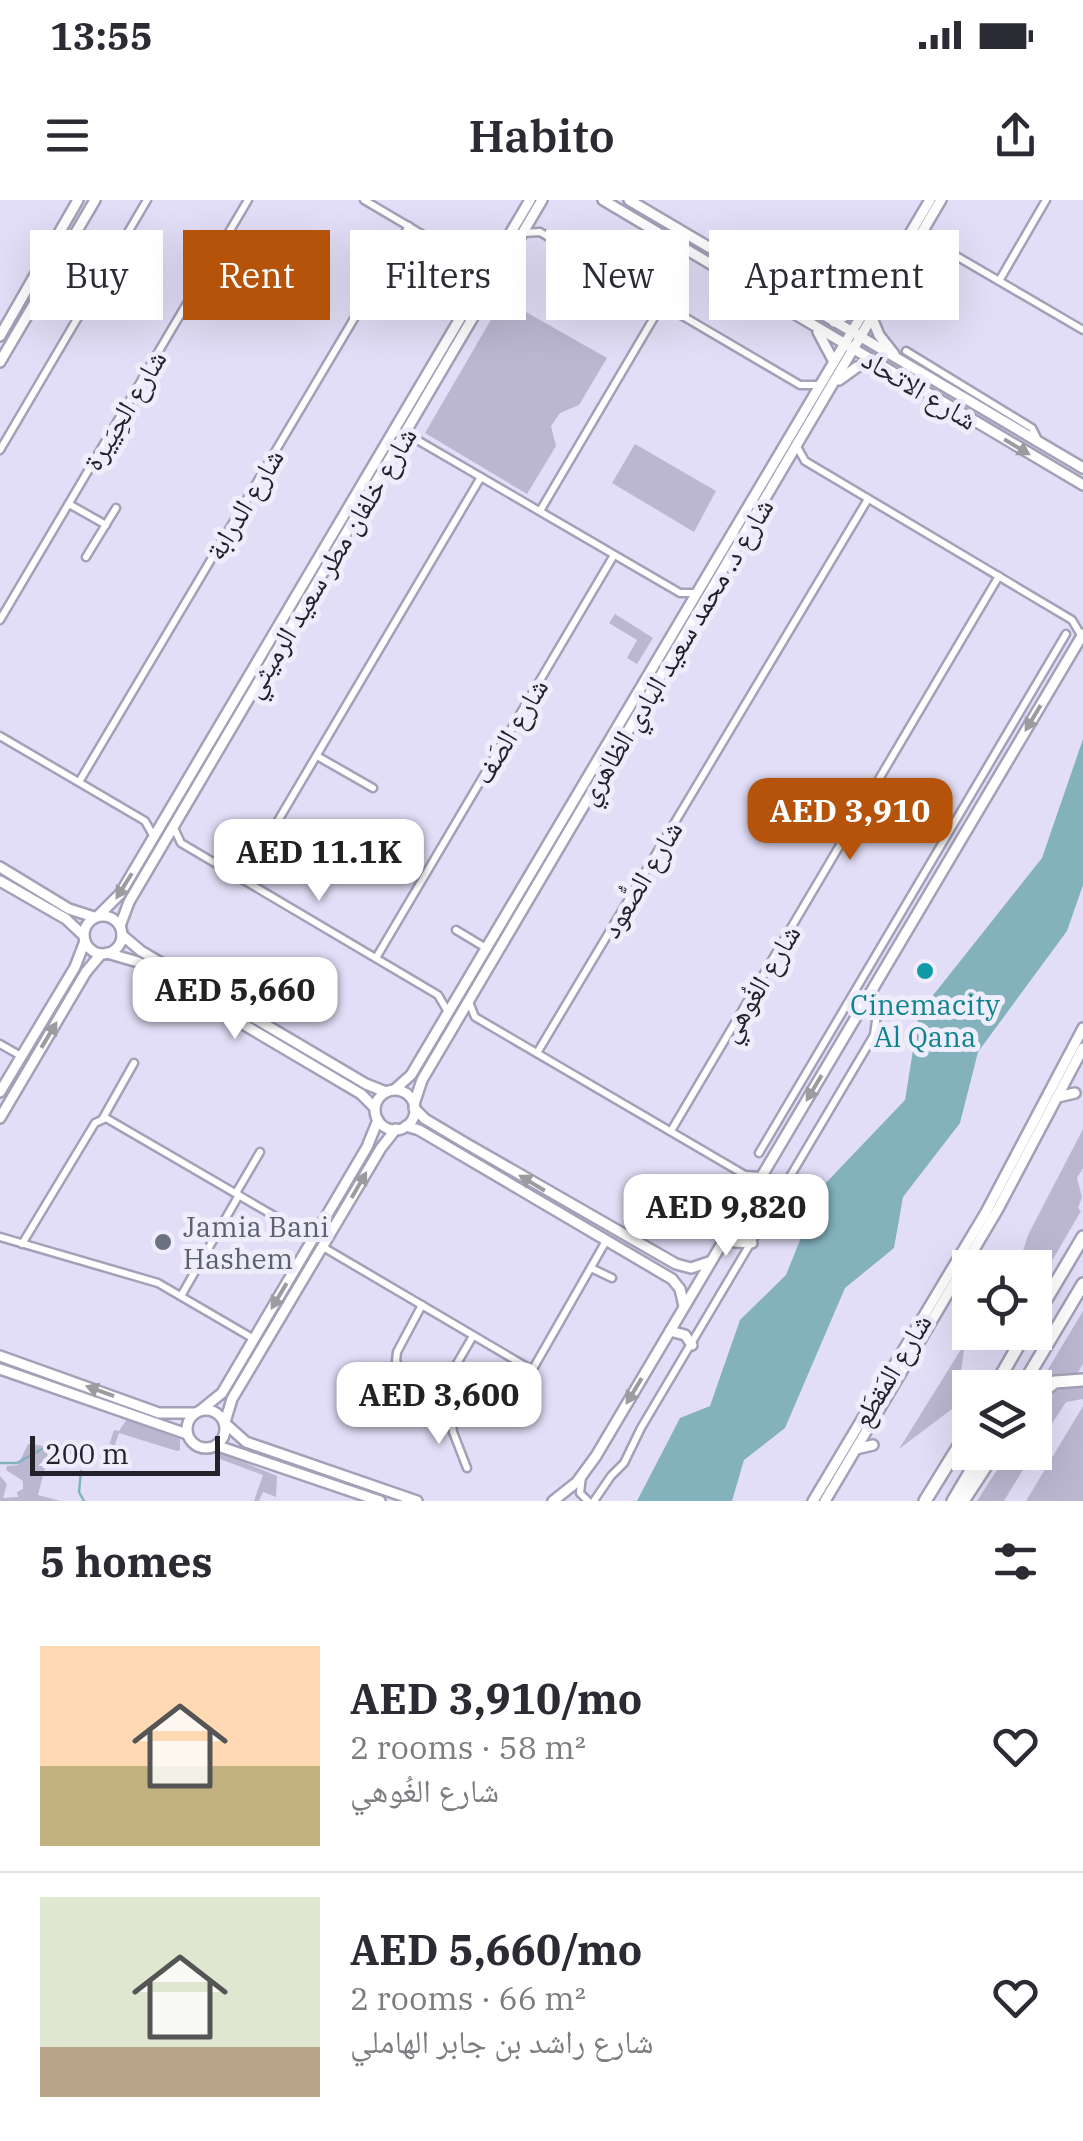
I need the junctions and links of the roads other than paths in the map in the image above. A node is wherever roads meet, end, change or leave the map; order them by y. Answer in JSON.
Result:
{"nodes":[{"id":1,"x":78,"y":200,"type":"edge"},
{"id":2,"x":95,"y":200,"type":"edge"},
{"id":3,"x":148,"y":200,"type":"edge"},
{"id":4,"x":248,"y":200,"type":"edge"},
{"id":5,"x":364,"y":200,"type":"edge"},
{"id":6,"x":603,"y":200,"type":"edge"},
{"id":7,"x":628,"y":200,"type":"edge"},
{"id":8,"x":930,"y":200,"type":"edge"},
{"id":9,"x":941,"y":200,"type":"edge"},
{"id":10,"x":1046,"y":200,"type":"edge"},
{"id":11,"x":538,"y":204,"type":"edge"},
{"id":12,"x":409,"y":226,"type":"junction"},
{"id":13,"x":925,"y":227,"type":"junction"},
{"id":14,"x":416,"y":230,"type":"edge"},
{"id":15,"x":518,"y":230,"type":"edge"},
{"id":16,"x":524,"y":230,"type":"edge"},
{"id":17,"x":912,"y":230,"type":"edge"},
{"id":18,"x":923,"y":230,"type":"edge"},
{"id":19,"x":927,"y":230,"type":"edge"},
{"id":20,"x":540,"y":232,"type":"junction"},
{"id":21,"x":526,"y":233,"type":"edge"},
{"id":22,"x":546,"y":236,"type":"edge"},
{"id":23,"x":959,"y":258,"type":"edge"},
{"id":24,"x":999,"y":281,"type":"junction"},
{"id":25,"x":466,"y":320,"type":"edge"},
{"id":26,"x":467,"y":320,"type":"edge"},
{"id":27,"x":653,"y":320,"type":"edge"},
{"id":28,"x":689,"y":320,"type":"edge"},
{"id":29,"x":838,"y":320,"type":"edge"},
{"id":30,"x":862,"y":320,"type":"edge"},
{"id":31,"x":870,"y":320,"type":"edge"},
{"id":32,"x":873,"y":320,"type":"edge"},
{"id":33,"x":834,"y":322,"type":"junction"},
{"id":34,"x":813,"y":327,"type":"junction"},
{"id":35,"x":1083,"y":330,"type":"edge"},
{"id":36,"x":856,"y":335,"type":"junction"},
{"id":37,"x":0,"y":336,"type":"edge"},
{"id":38,"x":849,"y":347,"type":"junction"},
{"id":39,"x":906,"y":350,"type":"dead end"},
{"id":40,"x":872,"y":361,"type":"junction"},
{"id":41,"x":0,"y":362,"type":"edge"},
{"id":42,"x":834,"y":362,"type":"junction"},
{"id":43,"x":903,"y":364,"type":"junction"},
{"id":44,"x":944,"y":374,"type":"junction"},
{"id":45,"x":932,"y":381,"type":"junction"},
{"id":46,"x":800,"y":385,"type":"junction"},
{"id":47,"x":824,"y":389,"type":"junction"},
{"id":48,"x":810,"y":403,"type":"junction"},
{"id":49,"x":410,"y":424,"type":"junction"},
{"id":50,"x":401,"y":440,"type":"junction"},
{"id":51,"x":420,"y":440,"type":"junction"},
{"id":52,"x":1039,"y":444,"type":"junction"},
{"id":53,"x":796,"y":445,"type":"junction"},
{"id":54,"x":0,"y":450,"type":"edge"},
{"id":55,"x":786,"y":462,"type":"junction"},
{"id":56,"x":805,"y":462,"type":"junction"},
{"id":57,"x":1083,"y":468,"type":"edge"},
{"id":58,"x":482,"y":477,"type":"junction"},
{"id":59,"x":769,"y":481,"type":"junction"},
{"id":60,"x":1083,"y":485,"type":"edge"},
{"id":61,"x":868,"y":499,"type":"junction"},
{"id":62,"x":69,"y":504,"type":"junction"},
{"id":63,"x":116,"y":508,"type":"dead end"},
{"id":64,"x":540,"y":511,"type":"junction"},
{"id":65,"x":106,"y":525,"type":"junction"},
{"id":66,"x":614,"y":554,"type":"junction"},
{"id":67,"x":86,"y":557,"type":"dead end"},
{"id":68,"x":999,"y":576,"type":"junction"},
{"id":69,"x":680,"y":593,"type":"junction"},
{"id":70,"x":697,"y":593,"type":"junction"},
{"id":71,"x":687,"y":610,"type":"junction"},
{"id":72,"x":0,"y":620,"type":"edge"},
{"id":73,"x":1072,"y":620,"type":"junction"},
{"id":74,"x":1083,"y":620,"type":"edge"},
{"id":75,"x":1066,"y":634,"type":"dead end"},
{"id":76,"x":1082,"y":635,"type":"edge"},
{"id":77,"x":1052,"y":657,"type":"junction"},
{"id":78,"x":1066,"y":662,"type":"junction"},
{"id":79,"x":0,"y":736,"type":"edge"},
{"id":80,"x":317,"y":756,"type":"junction"},
{"id":81,"x":192,"y":772,"type":"junction"},
{"id":82,"x":202,"y":778,"type":"junction"},
{"id":83,"x":79,"y":782,"type":"junction"},
{"id":84,"x":372,"y":788,"type":"dead end"},
{"id":85,"x":145,"y":821,"type":"junction"},
{"id":86,"x":163,"y":821,"type":"junction"},
{"id":87,"x":173,"y":826,"type":"junction"},
{"id":88,"x":154,"y":837,"type":"junction"},
{"id":89,"x":181,"y":843,"type":"junction"},
{"id":90,"x":163,"y":844,"type":"junction"},
{"id":91,"x":0,"y":867,"type":"edge"},
{"id":92,"x":244,"y":880,"type":"junction"},
{"id":93,"x":0,"y":881,"type":"edge"},
{"id":94,"x":96,"y":917,"type":"junction"},
{"id":95,"x":456,"y":930,"type":"dead end"},
{"id":96,"x":121,"y":931,"type":"junction"},
{"id":97,"x":500,"y":936,"type":"junction"},
{"id":98,"x":887,"y":937,"type":"junction"},
{"id":99,"x":84,"y":938,"type":"junction"},
{"id":100,"x":899,"y":944,"type":"junction"},
{"id":101,"x":486,"y":948,"type":"junction"},
{"id":102,"x":104,"y":954,"type":"junction"},
{"id":103,"x":376,"y":958,"type":"junction"},
{"id":104,"x":438,"y":995,"type":"junction"},
{"id":105,"x":463,"y":998,"type":"junction"},
{"id":106,"x":863,"y":1005,"type":"junction"},
{"id":107,"x":453,"y":1015,"type":"junction"},
{"id":108,"x":475,"y":1017,"type":"junction"},
{"id":109,"x":1083,"y":1028,"type":"edge"},
{"id":110,"x":0,"y":1044,"type":"edge"},
{"id":111,"x":1083,"y":1048,"type":"edge"},
{"id":112,"x":537,"y":1053,"type":"junction"},
{"id":113,"x":21,"y":1056,"type":"junction"},
{"id":114,"x":134,"y":1063,"type":"dead end"},
{"id":115,"x":390,"y":1091,"type":"junction"},
{"id":116,"x":0,"y":1092,"type":"edge"},
{"id":117,"x":1075,"y":1093,"type":"dead end"},
{"id":118,"x":1054,"y":1098,"type":"junction"},
{"id":119,"x":414,"y":1106,"type":"junction"},
{"id":120,"x":375,"y":1108,"type":"junction"},
{"id":121,"x":0,"y":1118,"type":"edge"},
{"id":122,"x":103,"y":1118,"type":"junction"},
{"id":123,"x":378,"y":1120,"type":"junction"},
{"id":124,"x":778,"y":1121,"type":"junction"},
{"id":125,"x":401,"y":1127,"type":"junction"},
{"id":126,"x":790,"y":1129,"type":"junction"},
{"id":127,"x":671,"y":1131,"type":"junction"},
{"id":128,"x":260,"y":1152,"type":"dead end"},
{"id":129,"x":759,"y":1153,"type":"dead end"},
{"id":130,"x":745,"y":1175,"type":"junction"},
{"id":131,"x":762,"y":1176,"type":"junction"},
{"id":132,"x":753,"y":1190,"type":"junction"},
{"id":133,"x":238,"y":1194,"type":"junction"},
{"id":134,"x":295,"y":1228,"type":"dead end"},
{"id":135,"x":730,"y":1229,"type":"junction"},
{"id":136,"x":0,"y":1237,"type":"edge"},
{"id":137,"x":1083,"y":1237,"type":"edge"},
{"id":138,"x":606,"y":1242,"type":"junction"},
{"id":139,"x":752,"y":1243,"type":"junction"},
{"id":140,"x":22,"y":1244,"type":"junction"},
{"id":141,"x":323,"y":1247,"type":"junction"},
{"id":142,"x":974,"y":1250,"type":"edge"},
{"id":143,"x":711,"y":1261,"type":"junction"},
{"id":144,"x":592,"y":1268,"type":"junction"},
{"id":145,"x":612,"y":1278,"type":"dead end"},
{"id":146,"x":1083,"y":1284,"type":"edge"},
{"id":147,"x":952,"y":1288,"type":"edge"},
{"id":148,"x":1052,"y":1289,"type":"edge"},
{"id":149,"x":180,"y":1296,"type":"junction"},
{"id":150,"x":422,"y":1306,"type":"junction"},
{"id":151,"x":684,"y":1308,"type":"junction"},
{"id":152,"x":670,"y":1331,"type":"junction"},
{"id":153,"x":473,"y":1336,"type":"junction"},
{"id":154,"x":254,"y":1339,"type":"junction"},
{"id":155,"x":692,"y":1345,"type":"junction"},
{"id":156,"x":0,"y":1356,"type":"edge"},
{"id":157,"x":0,"y":1369,"type":"edge"},
{"id":158,"x":532,"y":1370,"type":"junction"},
{"id":159,"x":1032,"y":1370,"type":"edge"},
{"id":160,"x":1083,"y":1380,"type":"edge"},
{"id":161,"x":1052,"y":1384,"type":"edge"},
{"id":162,"x":438,"y":1396,"type":"junction"},
{"id":163,"x":449,"y":1400,"type":"junction"},
{"id":164,"x":197,"y":1412,"type":"junction"},
{"id":165,"x":226,"y":1424,"type":"junction"},
{"id":166,"x":187,"y":1434,"type":"junction"},
{"id":167,"x":873,"y":1445,"type":"dead end"},
{"id":168,"x":218,"y":1446,"type":"junction"},
{"id":169,"x":851,"y":1450,"type":"junction"},
{"id":170,"x":952,"y":1458,"type":"edge"},
{"id":171,"x":467,"y":1468,"type":"dead end"},
{"id":172,"x":971,"y":1470,"type":"edge"},
{"id":173,"x":983,"y":1470,"type":"edge"},
{"id":174,"x":582,"y":1475,"type":"junction"},
{"id":175,"x":557,"y":1500,"type":"edge"},
{"id":176,"x":380,"y":1501,"type":"edge"},
{"id":177,"x":417,"y":1501,"type":"edge"},
{"id":178,"x":591,"y":1501,"type":"edge"},
{"id":179,"x":813,"y":1501,"type":"edge"},
{"id":180,"x":825,"y":1501,"type":"edge"},
{"id":181,"x":926,"y":1501,"type":"edge"},
{"id":182,"x":953,"y":1501,"type":"edge"},
{"id":183,"x":962,"y":1501,"type":"edge"}],
"edges":[{"from":1,"to":37,"type":"street"},
{"from":2,"to":41,"type":"street"},
{"from":3,"to":54,"type":"street"},
{"from":4,"to":62,"type":"street","name":"شارع الحِيَيرة"},
{"from":5,"to":12,"type":"street"},
{"from":6,"to":34,"type":"street","name":"شارع الاتحاد"},
{"from":7,"to":33,"type":"street","name":"شارع الاتحاد"},
{"from":8,"to":17,"type":"street","name":"شارع د. محمد سعيد البادي الظاهري"},
{"from":9,"to":13,"type":"street","name":"شارع د. محمد سعيد البادي الظاهري"},
{"from":10,"to":24,"type":"street"},
{"from":11,"to":15,"type":"street","name":"شارع خلفان مطر سعيد الرميثي"},
{"from":11,"to":16,"type":"street","name":"شارع خلفان مطر سعيد الرميثي"},
{"from":11,"to":20,"type":"street"},
{"from":12,"to":14,"type":"street"},
{"from":12,"to":83,"type":"street","name":"شارع الدرابة"},
{"from":13,"to":18,"type":"street","name":"شارع د. محمد سعيد البادي الظاهري"},
{"from":13,"to":19,"type":"street"},
{"from":20,"to":21,"type":"street"},
{"from":20,"to":22,"type":"street"},
{"from":23,"to":24,"type":"street"},
{"from":24,"to":35,"type":"street"},
{"from":25,"to":81,"type":"street","name":"شارع خلفان مطر سعيد الرميثي"},
{"from":26,"to":49,"type":"street","name":"شارع خلفان مطر سعيد الرميثي"},
{"from":27,"to":64,"type":"street"},
{"from":28,"to":46,"type":"street"},
{"from":29,"to":33,"type":"street"},
{"from":30,"to":36,"type":"street","name":"شارع د. محمد سعيد البادي الظاهري"},
{"from":31,"to":36,"type":"street","name":"شارع د. محمد سعيد البادي الظاهري"},
{"from":32,"to":43,"type":"street"},
{"from":33,"to":36,"type":"street","name":"شارع الاتحاد"},
{"from":34,"to":38,"type":"street","name":"شارع الاتحاد"},
{"from":34,"to":42,"type":"street"},
{"from":36,"to":38,"type":"street","name":"شارع د. محمد سعيد البادي الظاهري"},
{"from":36,"to":43,"type":"street","name":"شارع الاتحاد"},
{"from":38,"to":40,"type":"street","name":"شارع الاتحاد"},
{"from":38,"to":42,"type":"street","name":"شارع د. محمد سعيد البادي الظاهري"},
{"from":38,"to":47,"type":"street","name":"شارع د. محمد سعيد البادي الظاهري"},
{"from":39,"to":44,"type":"street"},
{"from":40,"to":47,"type":"street"},
{"from":40,"to":60,"type":"street","name":"شارع الاتحاد","one_way":true},
{"from":42,"to":47,"type":"street","name":"شارع د. محمد سعيد البادي الظاهري"},
{"from":43,"to":45,"type":"street","name":"شارع الاتحاد"},
{"from":44,"to":45,"type":"street"},
{"from":44,"to":52,"type":"street"},
{"from":45,"to":52,"type":"street","name":"شارع الاتحاد"},
{"from":46,"to":47,"type":"street"},
{"from":46,"to":48,"type":"street"},
{"from":47,"to":48,"type":"street","name":"شارع د. محمد سعيد البادي الظاهري"},
{"from":47,"to":53,"type":"street","name":"شارع د. محمد سعيد البادي الظاهري"},
{"from":48,"to":59,"type":"street","name":"شارع د. محمد سعيد البادي الظاهري"},
{"from":49,"to":50,"type":"street","name":"شارع خلفان مطر سعيد الرميثي"},
{"from":49,"to":51,"type":"street"},
{"from":50,"to":51,"type":"street"},
{"from":50,"to":82,"type":"street","name":"شارع خلفان مطر سعيد الرميثي"},
{"from":51,"to":58,"type":"street"},
{"from":52,"to":57,"type":"street","name":"شارع الاتحاد"},
{"from":53,"to":55,"type":"street","name":"شارع د. محمد سعيد البادي الظاهري"},
{"from":53,"to":56,"type":"street"},
{"from":55,"to":56,"type":"street"},
{"from":55,"to":59,"type":"street","name":"شارع د. محمد سعيد البادي الظاهري"},
{"from":56,"to":61,"type":"street"},
{"from":58,"to":64,"type":"street"},
{"from":58,"to":80,"type":"street"},
{"from":59,"to":70,"type":"street","name":"شارع د. محمد سعيد البادي الظاهري"},
{"from":59,"to":97,"type":"street","name":"شارع د. محمد سعيد البادي الظاهري"},
{"from":61,"to":68,"type":"street"},
{"from":61,"to":112,"type":"street","name":"شارع الصُّعود"},
{"from":62,"to":65,"type":"street"},
{"from":62,"to":72,"type":"street","name":"شارع الحِيَيرة"},
{"from":63,"to":65,"type":"street"},
{"from":64,"to":66,"type":"street"},
{"from":65,"to":67,"type":"street"},
{"from":66,"to":69,"type":"street"},
{"from":66,"to":103,"type":"street","name":"شارع الصَف"},
{"from":68,"to":73,"type":"street"},
{"from":68,"to":127,"type":"street","name":"شارع الغُوهي"},
{"from":69,"to":70,"type":"street"},
{"from":69,"to":71,"type":"street"},
{"from":70,"to":71,"type":"street","name":"شارع د. محمد سعيد البادي الظاهري"},
{"from":71,"to":97,"type":"street","name":"شارع د. محمد سعيد البادي الظاهري"},
{"from":73,"to":74,"type":"street"},
{"from":73,"to":76,"type":"street"},
{"from":75,"to":77,"type":"street"},
{"from":76,"to":78,"type":"street"},
{"from":77,"to":78,"type":"street"},
{"from":77,"to":98,"type":"street"},
{"from":78,"to":100,"type":"street","one_way":true},
{"from":79,"to":83,"type":"street"},
{"from":80,"to":84,"type":"street"},
{"from":80,"to":92,"type":"street"},
{"from":81,"to":82,"type":"street"},
{"from":81,"to":86,"type":"street","name":"شارع خلفان مطر سعيد الرميثي"},
{"from":82,"to":87,"type":"street","name":"شارع خلفان مطر سعيد الرميثي"},
{"from":83,"to":85,"type":"street"},
{"from":85,"to":86,"type":"street"},
{"from":85,"to":88,"type":"street"},
{"from":86,"to":88,"type":"street","name":"شارع خلفان مطر سعيد الرميثي"},
{"from":87,"to":89,"type":"street"},
{"from":87,"to":90,"type":"street","name":"شارع خلفان مطر سعيد الرميثي"},
{"from":88,"to":94,"type":"street","name":"شارع خلفان مطر سعيد الرميثي","one_way":true},
{"from":89,"to":90,"type":"street"},
{"from":89,"to":92,"type":"street"},
{"from":90,"to":96,"type":"street","name":"شارع خلفان مطر سعيد الرميثي"},
{"from":91,"to":94,"type":"street"},
{"from":92,"to":103,"type":"street"},
{"from":93,"to":99,"type":"street"},
{"from":94,"to":96,"type":"street"},
{"from":94,"to":99,"type":"street"},
{"from":95,"to":101,"type":"street"},
{"from":96,"to":102,"type":"street"},
{"from":96,"to":115,"type":"street"},
{"from":97,"to":101,"type":"street","name":"شارع د. محمد سعيد البادي الظاهري"},
{"from":97,"to":105,"type":"street","name":"شارع د. محمد سعيد البادي الظاهري"},
{"from":98,"to":100,"type":"street"},
{"from":98,"to":124,"type":"street"},
{"from":99,"to":102,"type":"street"},
{"from":99,"to":113,"type":"street"},
{"from":100,"to":106,"type":"street"},
{"from":101,"to":105,"type":"street","name":"شارع د. محمد سعيد البادي الظاهري"},
{"from":102,"to":120,"type":"street"},
{"from":121,"to":102,"type":"street","one_way":true},
{"from":103,"to":104,"type":"street"},
{"from":104,"to":105,"type":"street"},
{"from":104,"to":107,"type":"street"},
{"from":105,"to":107,"type":"street","name":"شارع د. محمد سعيد البادي الظاهري"},
{"from":105,"to":108,"type":"street"},
{"from":106,"to":126,"type":"street","one_way":true},
{"from":106,"to":139,"type":"street"},
{"from":107,"to":108,"type":"street"},
{"from":107,"to":115,"type":"street","name":"شارع د. محمد سعيد البادي الظاهري"},
{"from":107,"to":119,"type":"street","name":"شارع د. محمد سعيد البادي الظاهري"},
{"from":108,"to":112,"type":"street"},
{"from":109,"to":118,"type":"street","name":"شارع المَقطَع"},
{"from":110,"to":113,"type":"street"},
{"from":111,"to":118,"type":"street","name":"شارع المَقطَع"},
{"from":112,"to":127,"type":"street"},
{"from":113,"to":116,"type":"street"},
{"from":114,"to":122,"type":"street"},
{"from":115,"to":119,"type":"street"},
{"from":115,"to":120,"type":"street"},
{"from":117,"to":118,"type":"street"},
{"from":118,"to":142,"type":"street","name":"شارع المَقطَع"},
{"from":118,"to":169,"type":"street","name":"شارع المَقطَع"},
{"from":119,"to":125,"type":"street"},
{"from":143,"to":119,"type":"street","one_way":true},
{"from":120,"to":123,"type":"street"},
{"from":122,"to":133,"type":"street"},
{"from":122,"to":140,"type":"street"},
{"from":123,"to":125,"type":"street"},
{"from":123,"to":154,"type":"street","one_way":true},
{"from":124,"to":126,"type":"street"},
{"from":124,"to":129,"type":"street"},
{"from":125,"to":138,"type":"street"},
{"from":141,"to":125,"type":"street","one_way":true},
{"from":126,"to":131,"type":"street"},
{"from":127,"to":130,"type":"street"},
{"from":128,"to":133,"type":"street"},
{"from":130,"to":131,"type":"street"},
{"from":130,"to":132,"type":"street"},
{"from":131,"to":132,"type":"street"},
{"from":132,"to":135,"type":"street"},
{"from":133,"to":134,"type":"street"},
{"from":133,"to":149,"type":"street"},
{"from":135,"to":139,"type":"street"},
{"from":135,"to":143,"type":"street"},
{"from":136,"to":140,"type":"street"},
{"from":137,"to":148,"type":"highway"},
{"from":138,"to":144,"type":"street"},
{"from":138,"to":151,"type":"street"},
{"from":139,"to":155,"type":"street"},
{"from":140,"to":149,"type":"street"},
{"from":141,"to":150,"type":"street"},
{"from":141,"to":165,"type":"street"},
{"from":143,"to":151,"type":"street"},
{"from":144,"to":145,"type":"street"},
{"from":144,"to":158,"type":"street"},
{"from":146,"to":159,"type":"highway"},
{"from":147,"to":169,"type":"street","name":"شارع المَقطَع"},
{"from":149,"to":154,"type":"street"},
{"from":150,"to":153,"type":"street"},
{"from":150,"to":162,"type":"street"},
{"from":151,"to":152,"type":"street"},
{"from":152,"to":155,"type":"street"},
{"from":152,"to":174,"type":"street","one_way":true},
{"from":153,"to":158,"type":"street"},
{"from":153,"to":162,"type":"street"},
{"from":154,"to":164,"type":"street"},
{"from":155,"to":178,"type":"street"},
{"from":164,"to":156,"type":"street","one_way":true},
{"from":157,"to":166,"type":"street"},
{"from":158,"to":163,"type":"street"},
{"from":160,"to":161,"type":"highway"},
{"from":162,"to":163,"type":"street"},
{"from":163,"to":171,"type":"street"},
{"from":164,"to":165,"type":"street"},
{"from":164,"to":166,"type":"street"},
{"from":165,"to":168,"type":"street"},
{"from":165,"to":177,"type":"street"},
{"from":166,"to":168,"type":"street"},
{"from":167,"to":169,"type":"street"},
{"from":168,"to":176,"type":"street"},
{"from":169,"to":179,"type":"street","name":"شارع المَقطَع"},
{"from":169,"to":180,"type":"street","name":"شارع المَقطَع"},
{"from":170,"to":181,"type":"highway"},
{"from":172,"to":182,"type":"highway"},
{"from":173,"to":183,"type":"highway"},
{"from":174,"to":175,"type":"street"},
{"from":174,"to":178,"type":"street"}]}
